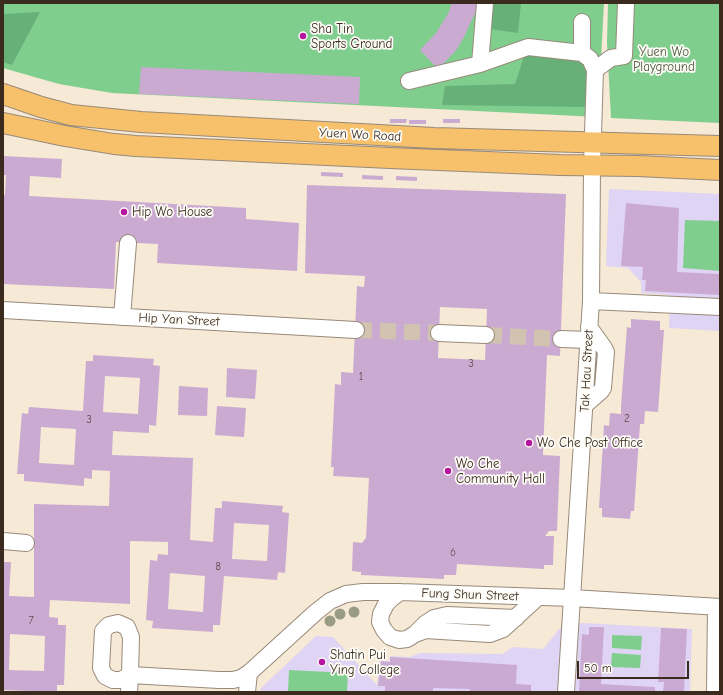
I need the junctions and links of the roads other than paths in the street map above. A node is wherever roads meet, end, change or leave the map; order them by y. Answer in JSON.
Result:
{"nodes":[{"id":1,"x":485,"y":3,"type":"edge"},
{"id":2,"x":626,"y":3,"type":"edge"},
{"id":3,"x":582,"y":22,"type":"dead end"},
{"id":4,"x":582,"y":53,"type":"junction"},
{"id":5,"x":480,"y":64,"type":"junction"},
{"id":6,"x":595,"y":70,"type":"junction"},
{"id":7,"x":409,"y":81,"type":"dead end"},
{"id":8,"x":3,"y":94,"type":"edge"},
{"id":9,"x":3,"y":123,"type":"edge"},
{"id":10,"x":592,"y":143,"type":"junction"},
{"id":11,"x":720,"y":146,"type":"edge"},
{"id":12,"x":592,"y":166,"type":"junction"},
{"id":13,"x":720,"y":170,"type":"edge"},
{"id":14,"x":128,"y":243,"type":"dead end"},
{"id":15,"x":591,"y":301,"type":"junction"},
{"id":16,"x":720,"y":307,"type":"edge"},
{"id":17,"x":3,"y":310,"type":"edge"},
{"id":18,"x":122,"y":317,"type":"junction"},
{"id":19,"x":356,"y":330,"type":"tunnel mouth"},
{"id":20,"x":439,"y":333,"type":"tunnel mouth"},
{"id":21,"x":589,"y":334,"type":"junction"},
{"id":22,"x":486,"y":335,"type":"tunnel mouth"},
{"id":23,"x":561,"y":339,"type":"tunnel mouth"},
{"id":24,"x":3,"y":542,"type":"edge"},
{"id":25,"x":26,"y":543,"type":"dead end"},
{"id":26,"x":400,"y":592,"type":"junction"},
{"id":27,"x":538,"y":597,"type":"junction"},
{"id":28,"x":572,"y":598,"type":"junction"},
{"id":29,"x":718,"y":607,"type":"edge"},
{"id":30,"x":249,"y":673,"type":"junction"},
{"id":31,"x":129,"y":692,"type":"edge"},
{"id":32,"x":248,"y":692,"type":"edge"},
{"id":33,"x":566,"y":692,"type":"edge"},
{"id":34,"x":715,"y":692,"type":"edge"}],
"edges":[{"from":1,"to":5,"type":"street"},
{"from":2,"to":6,"type":"street"},
{"from":3,"to":4,"type":"street"},
{"from":4,"to":5,"type":"street"},
{"from":4,"to":6,"type":"street"},
{"from":5,"to":7,"type":"street"},
{"from":6,"to":10,"type":"street","name":"Tak Hau Street"},
{"from":8,"to":10,"type":"main road","name":"Yuen Wo Road"},
{"from":9,"to":12,"type":"main road","name":"Yuen Wo Road"},
{"from":10,"to":11,"type":"main road","name":"Yuen Wo Road"},
{"from":10,"to":12,"type":"street","name":"Tak Hau Street"},
{"from":12,"to":13,"type":"main road","name":"Yuen Wo Road"},
{"from":12,"to":15,"type":"street","name":"Tak Hau Street"},
{"from":14,"to":18,"type":"street"},
{"from":15,"to":16,"type":"street"},
{"from":15,"to":21,"type":"street","name":"Tak Hau Street"},
{"from":17,"to":18,"type":"street","name":"Hip Yan Street"},
{"from":18,"to":19,"type":"street","name":"Hip Yan Street"},
{"from":20,"to":22,"type":"street"},
{"from":21,"to":23,"type":"street"},
{"from":21,"to":28,"type":"street","name":"Tak Hau Street"},
{"from":24,"to":25,"type":"street"},
{"from":26,"to":27,"type":"street","name":"Fung Shun Street"},
{"from":26,"to":27,"type":"street"},
{"from":26,"to":30,"type":"street","name":"Fung Shun Street"},
{"from":27,"to":28,"type":"street","name":"Fung Shun Street"},
{"from":28,"to":29,"type":"street","name":"Fung Shun Street"},
{"from":28,"to":33,"type":"street","name":"Tak Hau Street"},
{"from":29,"to":34,"type":"street"},
{"from":30,"to":31,"type":"street"},
{"from":30,"to":32,"type":"street"}]}
